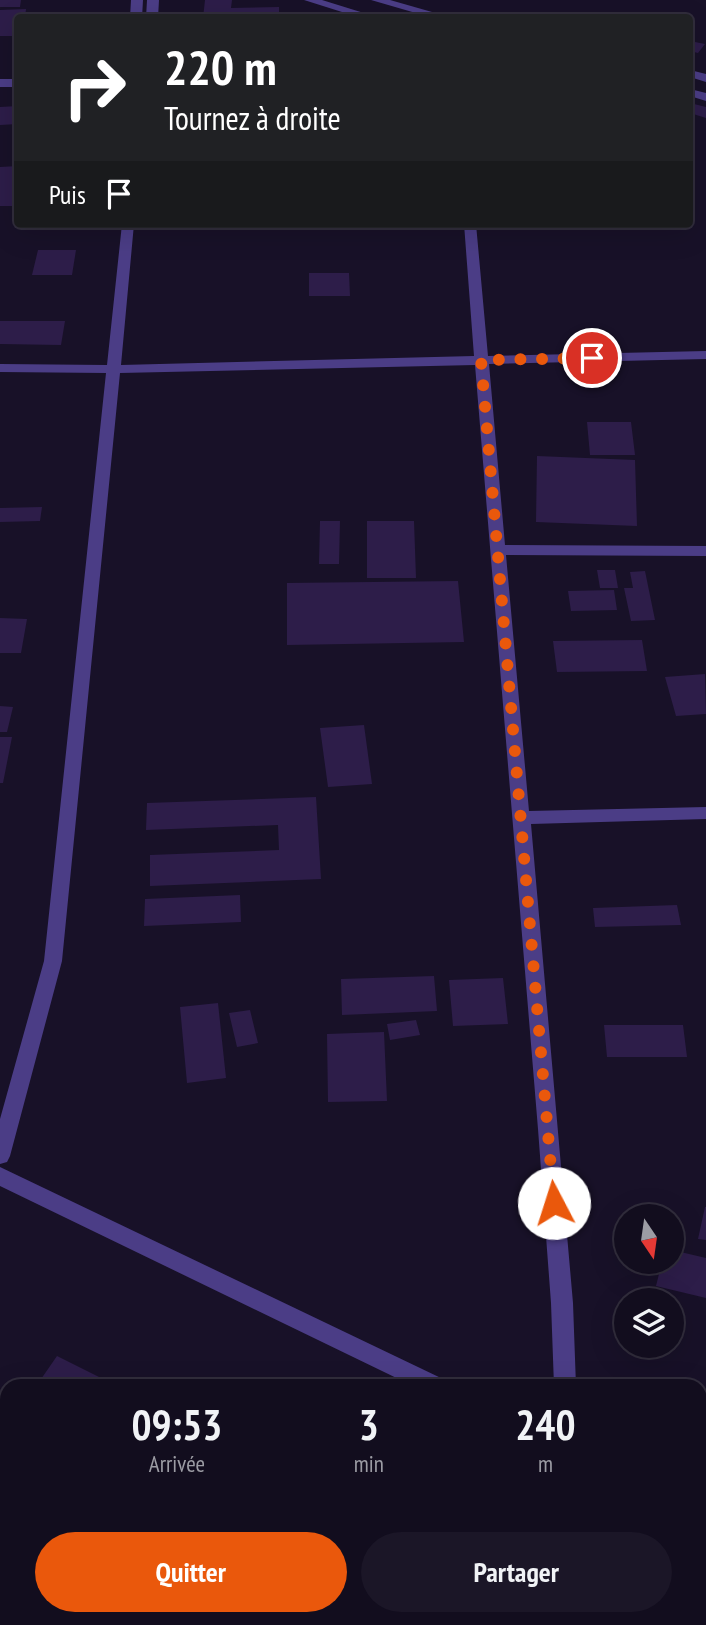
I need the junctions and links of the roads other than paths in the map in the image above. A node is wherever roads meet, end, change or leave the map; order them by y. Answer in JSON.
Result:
{"nodes":[{"id":1,"x":310,"y":0,"type":"edge"},
{"id":2,"x":377,"y":0,"type":"edge"},
{"id":3,"x":361,"y":14,"type":"edge"},
{"id":4,"x":432,"y":14,"type":"edge"},
{"id":5,"x":128,"y":228,"type":"edge"},
{"id":6,"x":470,"y":228,"type":"edge"},
{"id":7,"x":706,"y":355,"type":"edge"},
{"id":8,"x":481,"y":360,"type":"junction"},
{"id":9,"x":0,"y":368,"type":"edge"},
{"id":10,"x":114,"y":369,"type":"junction"},
{"id":11,"x":499,"y":550,"type":"junction"},
{"id":12,"x":706,"y":551,"type":"edge"},
{"id":13,"x":706,"y":813,"type":"edge"},
{"id":14,"x":522,"y":818,"type":"junction"},
{"id":15,"x":0,"y":1156,"type":"edge"},
{"id":16,"x":0,"y":1176,"type":"edge"},
{"id":17,"x":420,"y":1379,"type":"edge"},
{"id":18,"x":565,"y":1379,"type":"edge"}],
"edges":[{"from":1,"to":3,"type":"street"},
{"from":2,"to":4,"type":"street"},
{"from":5,"to":10,"type":"street"},
{"from":6,"to":8,"type":"street"},
{"from":7,"to":8,"type":"street"},
{"from":8,"to":10,"type":"street"},
{"from":8,"to":11,"type":"street"},
{"from":9,"to":10,"type":"street"},
{"from":10,"to":15,"type":"street"},
{"from":11,"to":12,"type":"street"},
{"from":11,"to":14,"type":"street"},
{"from":13,"to":14,"type":"street"},
{"from":14,"to":18,"type":"street"},
{"from":16,"to":17,"type":"street"}]}
